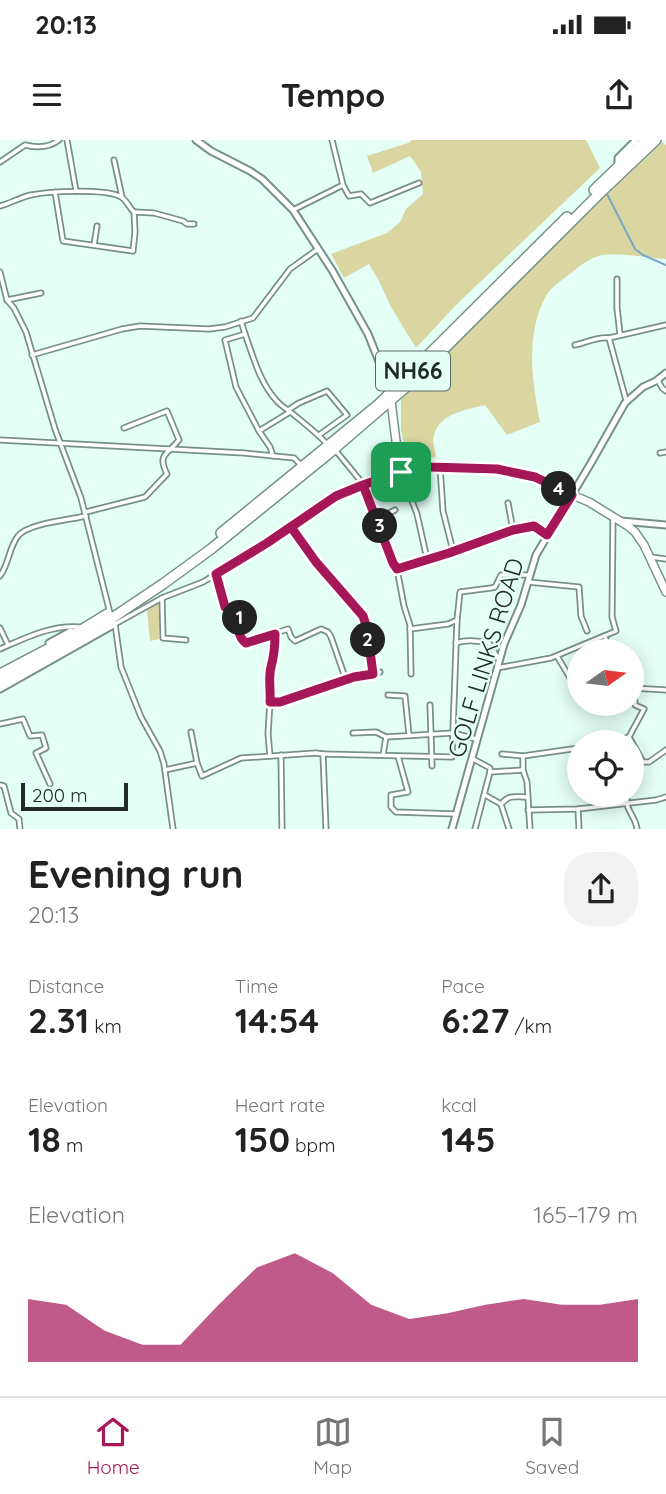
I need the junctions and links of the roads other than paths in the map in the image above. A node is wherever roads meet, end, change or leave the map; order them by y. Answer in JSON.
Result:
{"nodes":[{"id":1,"x":59,"y":140,"type":"edge"},
{"id":2,"x":67,"y":140,"type":"edge"},
{"id":3,"x":196,"y":140,"type":"edge"},
{"id":4,"x":332,"y":140,"type":"edge"},
{"id":5,"x":636,"y":140,"type":"edge"},
{"id":6,"x":646,"y":140,"type":"edge"},
{"id":7,"x":656,"y":140,"type":"edge"},
{"id":8,"x":114,"y":160,"type":"dead end"},
{"id":9,"x":0,"y":162,"type":"edge"},
{"id":10,"x":618,"y":167,"type":"junction"},
{"id":11,"x":419,"y":183,"type":"dead end"},
{"id":12,"x":343,"y":185,"type":"junction"},
{"id":13,"x":76,"y":191,"type":"junction"},
{"id":14,"x":55,"y":192,"type":"junction"},
{"id":15,"x":122,"y":197,"type":"junction"},
{"id":16,"x":0,"y":206,"type":"edge"},
{"id":17,"x":293,"y":210,"type":"junction"},
{"id":18,"x":134,"y":212,"type":"junction"},
{"id":19,"x":194,"y":224,"type":"dead end"},
{"id":20,"x":97,"y":226,"type":"dead end"},
{"id":21,"x":94,"y":245,"type":"junction"},
{"id":22,"x":318,"y":249,"type":"junction"},
{"id":23,"x":0,"y":274,"type":"edge"},
{"id":24,"x":617,"y":279,"type":"dead end"},
{"id":25,"x":41,"y":293,"type":"dead end"},
{"id":26,"x":7,"y":300,"type":"junction"},
{"id":27,"x":241,"y":321,"type":"junction"},
{"id":28,"x":666,"y":325,"type":"edge"},
{"id":29,"x":245,"y":334,"type":"junction"},
{"id":30,"x":621,"y":334,"type":"junction"},
{"id":31,"x":608,"y":338,"type":"junction"},
{"id":32,"x":575,"y":345,"type":"dead end"},
{"id":33,"x":32,"y":355,"type":"junction"},
{"id":34,"x":666,"y":373,"type":"edge"},
{"id":35,"x":658,"y":380,"type":"junction"},
{"id":36,"x":666,"y":391,"type":"edge"},
{"id":37,"x":390,"y":397,"type":"junction"},
{"id":38,"x":626,"y":401,"type":"junction"},
{"id":39,"x":289,"y":411,"type":"junction"},
{"id":40,"x":124,"y":428,"type":"dead end"},
{"id":41,"x":259,"y":430,"type":"junction"},
{"id":42,"x":319,"y":435,"type":"junction"},
{"id":43,"x":0,"y":440,"type":"edge"},
{"id":44,"x":60,"y":444,"type":"junction"},
{"id":45,"x":332,"y":447,"type":"junction"},
{"id":46,"x":172,"y":450,"type":"junction"},
{"id":47,"x":666,"y":452,"type":"edge"},
{"id":48,"x":660,"y":453,"type":"dead end"},
{"id":49,"x":273,"y":456,"type":"junction"},
{"id":50,"x":410,"y":464,"type":"junction"},
{"id":51,"x":303,"y":467,"type":"junction"},
{"id":52,"x":440,"y":467,"type":"junction"},
{"id":53,"x":401,"y":472,"type":"junction"},
{"id":54,"x":363,"y":485,"type":"junction"},
{"id":55,"x":572,"y":495,"type":"junction"},
{"id":56,"x":508,"y":503,"type":"dead end"},
{"id":57,"x":395,"y":510,"type":"dead end"},
{"id":58,"x":86,"y":514,"type":"junction"},
{"id":59,"x":377,"y":519,"type":"junction"},
{"id":60,"x":621,"y":521,"type":"junction"},
{"id":61,"x":666,"y":525,"type":"edge"},
{"id":62,"x":291,"y":527,"type":"junction"},
{"id":63,"x":513,"y":530,"type":"junction"},
{"id":64,"x":547,"y":535,"type":"junction"},
{"id":65,"x":453,"y":551,"type":"junction"},
{"id":66,"x":650,"y":557,"type":"junction"},
{"id":67,"x":427,"y":559,"type":"junction"},
{"id":68,"x":666,"y":559,"type":"edge"},
{"id":69,"x":397,"y":569,"type":"junction"},
{"id":70,"x":216,"y":574,"type":"junction"},
{"id":71,"x":0,"y":576,"type":"edge"},
{"id":72,"x":529,"y":579,"type":"junction"},
{"id":73,"x":666,"y":592,"type":"edge"},
{"id":74,"x":162,"y":598,"type":"junction"},
{"id":75,"x":110,"y":613,"type":"junction"},
{"id":76,"x":457,"y":620,"type":"junction"},
{"id":77,"x":115,"y":624,"type":"junction"},
{"id":78,"x":79,"y":627,"type":"junction"},
{"id":79,"x":0,"y":628,"type":"edge"},
{"id":80,"x":410,"y":629,"type":"junction"},
{"id":81,"x":587,"y":631,"type":"dead end"},
{"id":82,"x":275,"y":634,"type":"junction"},
{"id":83,"x":606,"y":636,"type":"junction"},
{"id":84,"x":607,"y":639,"type":"edge"},
{"id":85,"x":186,"y":640,"type":"dead end"},
{"id":86,"x":456,"y":643,"type":"junction"},
{"id":87,"x":8,"y":646,"type":"junction"},
{"id":88,"x":0,"y":649,"type":"edge"},
{"id":89,"x":557,"y":656,"type":"junction"},
{"id":90,"x":499,"y":660,"type":"junction"},
{"id":91,"x":497,"y":668,"type":"junction"},
{"id":92,"x":18,"y":669,"type":"junction"},
{"id":93,"x":0,"y":672,"type":"edge"},
{"id":94,"x":380,"y":672,"type":"dead end"},
{"id":95,"x":567,"y":673,"type":"edge"},
{"id":96,"x":373,"y":674,"type":"junction"},
{"id":97,"x":411,"y":674,"type":"dead end"},
{"id":98,"x":346,"y":680,"type":"junction"},
{"id":99,"x":0,"y":684,"type":"edge"},
{"id":100,"x":0,"y":689,"type":"edge"},
{"id":101,"x":644,"y":689,"type":"edge"},
{"id":102,"x":666,"y":690,"type":"edge"},
{"id":103,"x":388,"y":695,"type":"dead end"},
{"id":104,"x":270,"y":702,"type":"junction"},
{"id":105,"x":430,"y":705,"type":"dead end"},
{"id":106,"x":0,"y":724,"type":"edge"},
{"id":107,"x":191,"y":732,"type":"dead end"},
{"id":108,"x":353,"y":733,"type":"dead end"},
{"id":109,"x":453,"y":733,"type":"junction"},
{"id":110,"x":410,"y":734,"type":"junction"},
{"id":111,"x":431,"y":734,"type":"junction"},
{"id":112,"x":386,"y":737,"type":"junction"},
{"id":113,"x":478,"y":740,"type":"junction"},
{"id":114,"x":567,"y":750,"type":"edge"},
{"id":115,"x":666,"y":750,"type":"edge"},
{"id":116,"x":323,"y":754,"type":"junction"},
{"id":117,"x":502,"y":754,"type":"dead end"},
{"id":118,"x":281,"y":755,"type":"junction"},
{"id":119,"x":383,"y":755,"type":"junction"},
{"id":120,"x":398,"y":755,"type":"junction"},
{"id":121,"x":523,"y":755,"type":"junction"},
{"id":122,"x":432,"y":756,"type":"junction"},
{"id":123,"x":270,"y":757,"type":"junction"},
{"id":124,"x":473,"y":759,"type":"junction"},
{"id":125,"x":644,"y":762,"type":"edge"},
{"id":126,"x":197,"y":763,"type":"junction"},
{"id":127,"x":432,"y":766,"type":"dead end"},
{"id":128,"x":165,"y":770,"type":"junction"},
{"id":129,"x":523,"y":770,"type":"junction"},
{"id":130,"x":490,"y":772,"type":"junction"},
{"id":131,"x":50,"y":784,"type":"dead end"},
{"id":132,"x":0,"y":785,"type":"edge"},
{"id":133,"x":485,"y":795,"type":"junction"},
{"id":134,"x":527,"y":797,"type":"junction"},
{"id":135,"x":666,"y":797,"type":"edge"},
{"id":136,"x":644,"y":802,"type":"edge"},
{"id":137,"x":501,"y":804,"type":"junction"},
{"id":138,"x":607,"y":807,"type":"edge"},
{"id":139,"x":627,"y":807,"type":"edge"},
{"id":140,"x":528,"y":810,"type":"junction"},
{"id":141,"x":578,"y":810,"type":"junction"},
{"id":142,"x":456,"y":814,"type":"junction"},
{"id":143,"x":20,"y":829,"type":"edge"},
{"id":144,"x":173,"y":829,"type":"edge"},
{"id":145,"x":282,"y":829,"type":"edge"},
{"id":146,"x":326,"y":829,"type":"edge"},
{"id":147,"x":452,"y":829,"type":"edge"},
{"id":148,"x":475,"y":829,"type":"edge"},
{"id":149,"x":509,"y":829,"type":"edge"},
{"id":150,"x":530,"y":829,"type":"edge"},
{"id":151,"x":579,"y":829,"type":"edge"},
{"id":152,"x":637,"y":829,"type":"edge"}],
"edges":[{"from":1,"to":9,"type":"street"},
{"from":2,"to":13,"type":"street"},
{"from":3,"to":17,"type":"street"},
{"from":4,"to":12,"type":"street"},
{"from":5,"to":10,"type":"street"},
{"from":6,"to":10,"type":"highway","number":"NH66"},
{"from":7,"to":37,"type":"highway","number":"NH66"},
{"from":8,"to":15,"type":"street"},
{"from":10,"to":37,"type":"highway","number":"NH66"},
{"from":11,"to":12,"type":"street"},
{"from":12,"to":17,"type":"street"},
{"from":13,"to":14,"type":"street"},
{"from":13,"to":15,"type":"street"},
{"from":14,"to":16,"type":"street"},
{"from":14,"to":21,"type":"street"},
{"from":15,"to":18,"type":"street"},
{"from":17,"to":22,"type":"street"},
{"from":18,"to":19,"type":"street"},
{"from":18,"to":21,"type":"street"},
{"from":20,"to":21,"type":"street"},
{"from":22,"to":27,"type":"street"},
{"from":22,"to":37,"type":"street"},
{"from":23,"to":26,"type":"street"},
{"from":24,"to":30,"type":"street"},
{"from":25,"to":26,"type":"street"},
{"from":26,"to":33,"type":"street"},
{"from":27,"to":29,"type":"street"},
{"from":27,"to":33,"type":"street"},
{"from":28,"to":30,"type":"street"},
{"from":29,"to":39,"type":"street"},
{"from":29,"to":41,"type":"street"},
{"from":30,"to":31,"type":"street"},
{"from":31,"to":32,"type":"street"},
{"from":31,"to":38,"type":"street"},
{"from":33,"to":44,"type":"street"},
{"from":34,"to":35,"type":"street","name":"GOLF LINKS ROAD"},
{"from":35,"to":36,"type":"street"},
{"from":35,"to":38,"type":"street","name":"GOLF LINKS ROAD"},
{"from":37,"to":45,"type":"highway","number":"NH66"},
{"from":37,"to":50,"type":"main road"},
{"from":38,"to":55,"type":"street","name":"GOLF LINKS ROAD"},
{"from":39,"to":41,"type":"street"},
{"from":39,"to":42,"type":"street"},
{"from":39,"to":42,"type":"street"},
{"from":40,"to":46,"type":"street"},
{"from":41,"to":49,"type":"street"},
{"from":42,"to":45,"type":"street"},
{"from":43,"to":44,"type":"street"},
{"from":44,"to":46,"type":"street"},
{"from":44,"to":58,"type":"street"},
{"from":45,"to":51,"type":"highway","number":"NH66"},
{"from":45,"to":54,"type":"street"},
{"from":45,"to":92,"type":"highway","number":"NH66"},
{"from":46,"to":49,"type":"street"},
{"from":46,"to":58,"type":"street"},
{"from":47,"to":48,"type":"street"},
{"from":49,"to":51,"type":"street"},
{"from":50,"to":52,"type":"main road"},
{"from":50,"to":53,"type":"street"},
{"from":51,"to":75,"type":"highway","number":"NH66"},
{"from":52,"to":55,"type":"main road"},
{"from":52,"to":65,"type":"street"},
{"from":53,"to":54,"type":"street"},
{"from":53,"to":67,"type":"street"},
{"from":54,"to":59,"type":"street"},
{"from":54,"to":62,"type":"street"},
{"from":55,"to":60,"type":"main road"},
{"from":55,"to":64,"type":"street","name":"GOLF LINKS ROAD"},
{"from":56,"to":63,"type":"street"},
{"from":57,"to":59,"type":"street"},
{"from":58,"to":71,"type":"street"},
{"from":58,"to":75,"type":"street"},
{"from":59,"to":69,"type":"street"},
{"from":60,"to":61,"type":"street"},
{"from":60,"to":66,"type":"main road"},
{"from":60,"to":83,"type":"street"},
{"from":62,"to":70,"type":"street"},
{"from":62,"to":96,"type":"street"},
{"from":63,"to":64,"type":"street"},
{"from":63,"to":65,"type":"street"},
{"from":64,"to":72,"type":"street","name":"GOLF LINKS ROAD"},
{"from":65,"to":67,"type":"street"},
{"from":66,"to":68,"type":"street"},
{"from":66,"to":73,"type":"main road"},
{"from":67,"to":69,"type":"street"},
{"from":69,"to":80,"type":"street"},
{"from":70,"to":74,"type":"street"},
{"from":70,"to":82,"type":"street"},
{"from":72,"to":76,"type":"street"},
{"from":72,"to":81,"type":"street"},
{"from":72,"to":90,"type":"street","name":"GOLF LINKS ROAD"},
{"from":74,"to":77,"type":"street"},
{"from":74,"to":85,"type":"street"},
{"from":75,"to":78,"type":"street"},
{"from":75,"to":92,"type":"highway","number":"NH66"},
{"from":76,"to":80,"type":"street"},
{"from":76,"to":86,"type":"street"},
{"from":77,"to":92,"type":"street"},
{"from":77,"to":128,"type":"street"},
{"from":78,"to":87,"type":"street"},
{"from":78,"to":92,"type":"street"},
{"from":79,"to":87,"type":"street"},
{"from":80,"to":97,"type":"street"},
{"from":82,"to":98,"type":"street"},
{"from":82,"to":104,"type":"street"},
{"from":83,"to":84,"type":"street"},
{"from":83,"to":89,"type":"street"},
{"from":86,"to":90,"type":"street"},
{"from":86,"to":109,"type":"street"},
{"from":87,"to":88,"type":"street"},
{"from":89,"to":91,"type":"street"},
{"from":89,"to":95,"type":"street"},
{"from":90,"to":91,"type":"street","name":"GOLF LINKS ROAD"},
{"from":91,"to":113,"type":"street","name":"GOLF LINKS ROAD"},
{"from":92,"to":93,"type":"highway","number":"NH66"},
{"from":92,"to":99,"type":"highway","number":"NH66"},
{"from":92,"to":100,"type":"street"},
{"from":94,"to":96,"type":"street"},
{"from":96,"to":98,"type":"street"},
{"from":98,"to":104,"type":"street"},
{"from":101,"to":102,"type":"street"},
{"from":103,"to":110,"type":"street"},
{"from":104,"to":123,"type":"street"},
{"from":105,"to":111,"type":"street"},
{"from":106,"to":131,"type":"street"},
{"from":107,"to":126,"type":"street"},
{"from":108,"to":112,"type":"street"},
{"from":109,"to":111,"type":"street"},
{"from":109,"to":113,"type":"street"},
{"from":109,"to":122,"type":"street"},
{"from":110,"to":111,"type":"street"},
{"from":110,"to":112,"type":"street"},
{"from":111,"to":122,"type":"street"},
{"from":112,"to":119,"type":"street"},
{"from":113,"to":124,"type":"street","name":"GOLF LINKS ROAD"},
{"from":114,"to":121,"type":"street"},
{"from":115,"to":125,"type":"street"},
{"from":116,"to":118,"type":"street"},
{"from":116,"to":119,"type":"street"},
{"from":116,"to":146,"type":"street"},
{"from":117,"to":121,"type":"street"},
{"from":118,"to":123,"type":"street"},
{"from":118,"to":145,"type":"street"},
{"from":119,"to":120,"type":"street"},
{"from":120,"to":122,"type":"street"},
{"from":120,"to":142,"type":"street"},
{"from":121,"to":129,"type":"street"},
{"from":122,"to":127,"type":"street"},
{"from":123,"to":126,"type":"street"},
{"from":124,"to":130,"type":"street"},
{"from":124,"to":142,"type":"street","name":"GOLF LINKS ROAD"},
{"from":126,"to":128,"type":"street"},
{"from":128,"to":144,"type":"street"},
{"from":129,"to":130,"type":"street"},
{"from":129,"to":134,"type":"street"},
{"from":130,"to":133,"type":"street"},
{"from":132,"to":143,"type":"street"},
{"from":133,"to":137,"type":"street"},
{"from":133,"to":148,"type":"street"},
{"from":134,"to":137,"type":"street"},
{"from":134,"to":140,"type":"street"},
{"from":135,"to":136,"type":"street"},
{"from":137,"to":149,"type":"street"},
{"from":138,"to":141,"type":"street"},
{"from":139,"to":152,"type":"street"},
{"from":140,"to":141,"type":"street"},
{"from":140,"to":150,"type":"street"},
{"from":141,"to":151,"type":"street"},
{"from":142,"to":147,"type":"street","name":"GOLF LINKS ROAD"}]}
